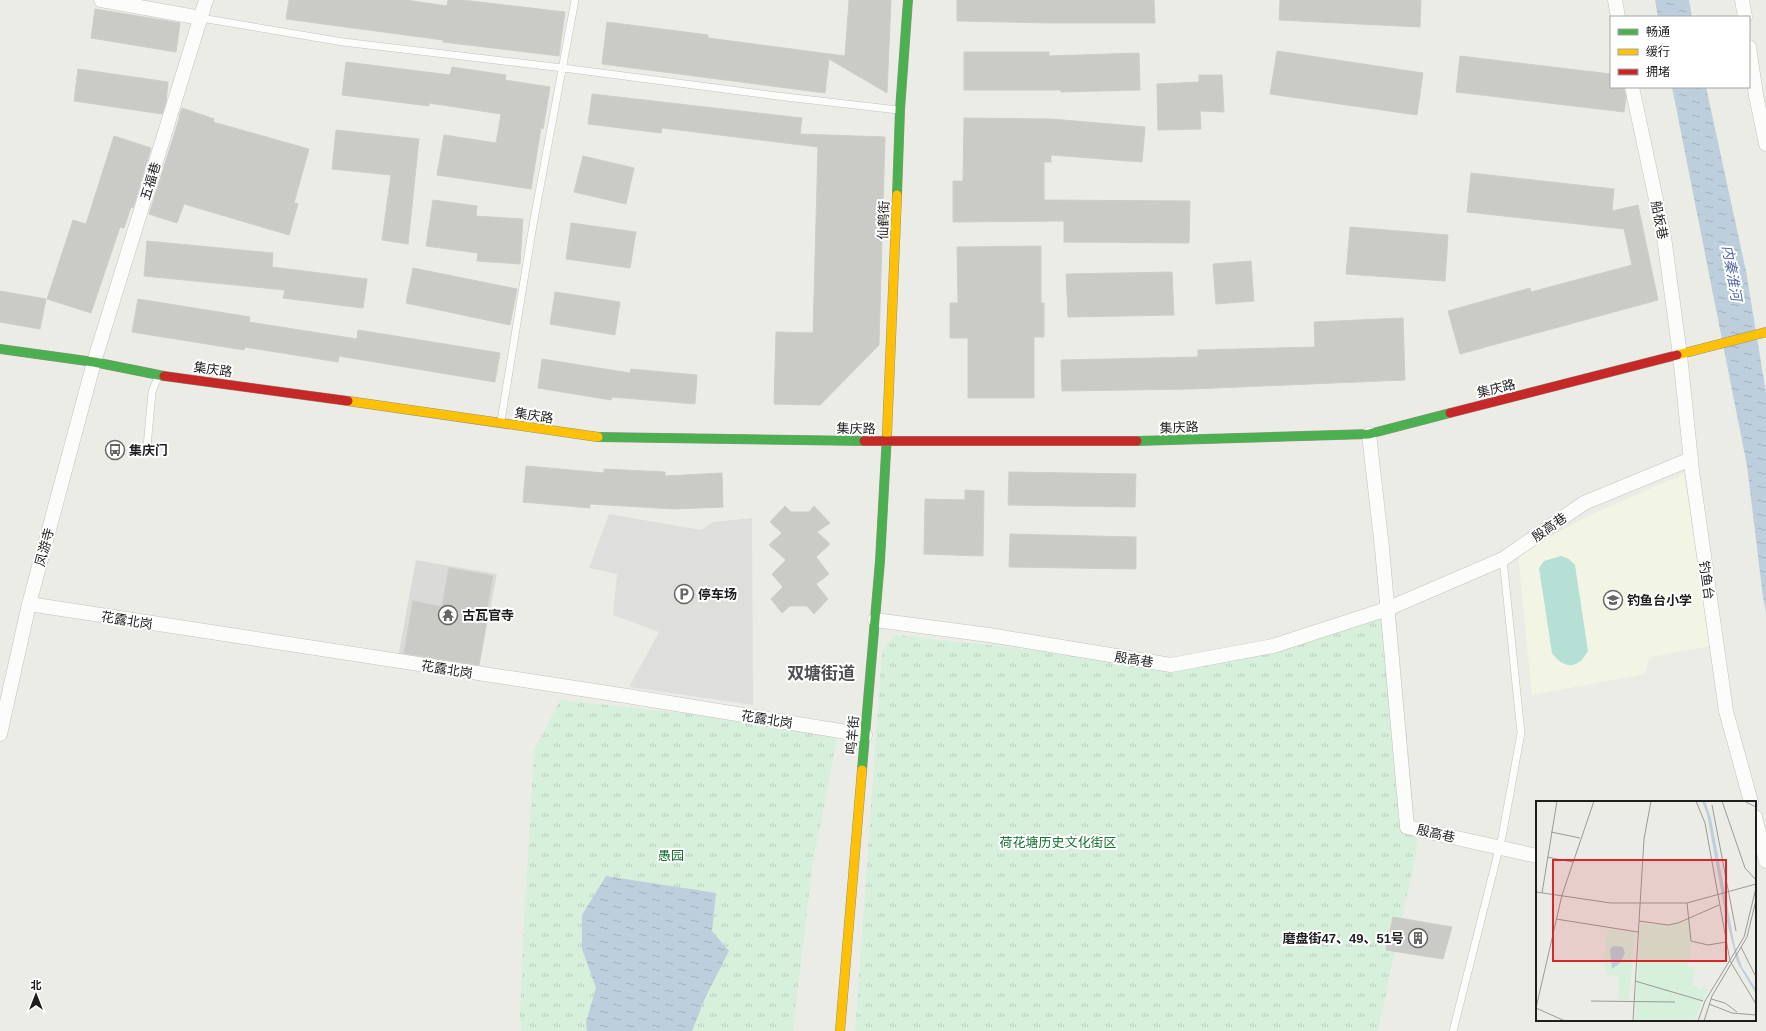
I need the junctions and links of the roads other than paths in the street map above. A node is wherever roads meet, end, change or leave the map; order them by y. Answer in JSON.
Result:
{"nodes":[{"id":1,"x":101,"y":0,"type":"edge"},
{"id":2,"x":206,"y":0,"type":"edge"},
{"id":3,"x":575,"y":0,"type":"edge"},
{"id":4,"x":908,"y":0,"type":"edge"},
{"id":5,"x":1615,"y":0,"type":"edge"},
{"id":6,"x":1742,"y":0,"type":"edge"},
{"id":7,"x":1618,"y":16,"type":"edge"},
{"id":8,"x":1744,"y":16,"type":"edge"},
{"id":9,"x":201,"y":18,"type":"junction"},
{"id":10,"x":1750,"y":54,"type":"edge"},
{"id":11,"x":563,"y":68,"type":"junction"},
{"id":12,"x":1632,"y":88,"type":"edge"},
{"id":13,"x":900,"y":110,"type":"junction"},
{"id":14,"x":1766,"y":144,"type":"edge"},
{"id":15,"x":1766,"y":332,"type":"edge"},
{"id":16,"x":0,"y":349,"type":"edge"},
{"id":17,"x":1680,"y":355,"type":"junction"},
{"id":18,"x":94,"y":362,"type":"junction"},
{"id":19,"x":159,"y":374,"type":"junction"},
{"id":20,"x":501,"y":423,"type":"junction"},
{"id":21,"x":1369,"y":434,"type":"junction"},
{"id":22,"x":887,"y":441,"type":"junction"},
{"id":23,"x":147,"y":447,"type":"dead end"},
{"id":24,"x":1691,"y":459,"type":"junction"},
{"id":25,"x":1503,"y":559,"type":"junction"},
{"id":26,"x":29,"y":604,"type":"junction"},
{"id":27,"x":1387,"y":609,"type":"junction"},
{"id":28,"x":875,"y":620,"type":"junction"},
{"id":29,"x":0,"y":734,"type":"edge"},
{"id":30,"x":865,"y":735,"type":"junction"},
{"id":31,"x":1751,"y":801,"type":"edge"},
{"id":32,"x":1756,"y":825,"type":"edge"},
{"id":33,"x":1758,"y":840,"type":"edge"},
{"id":34,"x":1500,"y":847,"type":"junction"},
{"id":35,"x":1536,"y":856,"type":"edge"},
{"id":36,"x":1766,"y":861,"type":"edge"},
{"id":37,"x":840,"y":1031,"type":"edge"},
{"id":38,"x":1453,"y":1031,"type":"edge"}],
"edges":[{"from":1,"to":9,"type":"street"},
{"from":2,"to":9,"type":"street","name":"五福巷"},
{"from":3,"to":11,"type":"lane"},
{"from":4,"to":13,"type":"main road","name":"仙鹤街"},
{"from":5,"to":7,"type":"street"},
{"from":6,"to":8,"type":"street"},
{"from":9,"to":11,"type":"lane"},
{"from":9,"to":18,"type":"street","name":"五福巷"},
{"from":10,"to":14,"type":"street"},
{"from":11,"to":13,"type":"lane"},
{"from":11,"to":20,"type":"lane"},
{"from":12,"to":17,"type":"street","name":"船板巷"},
{"from":13,"to":22,"type":"main road","name":"仙鹤街"},
{"from":15,"to":17,"type":"main road","name":"集庆路"},
{"from":16,"to":18,"type":"main road","name":"集庆路"},
{"from":17,"to":21,"type":"main road","name":"集庆路"},
{"from":17,"to":24,"type":"street","name":"钓鱼台"},
{"from":18,"to":19,"type":"main road","name":"集庆路"},
{"from":18,"to":26,"type":"street","name":"凤游寺"},
{"from":19,"to":20,"type":"main road","name":"集庆路"},
{"from":19,"to":23,"type":"lane"},
{"from":20,"to":22,"type":"main road","name":"集庆路"},
{"from":21,"to":22,"type":"main road","name":"集庆路"},
{"from":21,"to":27,"type":"street","name":"殷高巷"},
{"from":22,"to":28,"type":"main road","name":"鸣羊街"},
{"from":24,"to":25,"type":"street","name":"殷高巷"},
{"from":24,"to":31,"type":"street","name":"钓鱼台"},
{"from":25,"to":27,"type":"street","name":"殷高巷"},
{"from":25,"to":34,"type":"lane"},
{"from":26,"to":29,"type":"street","name":"凤游寺"},
{"from":26,"to":30,"type":"street","name":"花露北岗"},
{"from":27,"to":28,"type":"street","name":"殷高巷"},
{"from":27,"to":34,"type":"street","name":"殷高巷"},
{"from":28,"to":30,"type":"main road","name":"鸣羊街"},
{"from":30,"to":37,"type":"main road","name":"鸣羊街"},
{"from":32,"to":33,"type":"street"},
{"from":33,"to":36,"type":"street"},
{"from":34,"to":35,"type":"street","name":"殷高巷"},
{"from":34,"to":38,"type":"lane"}]}
